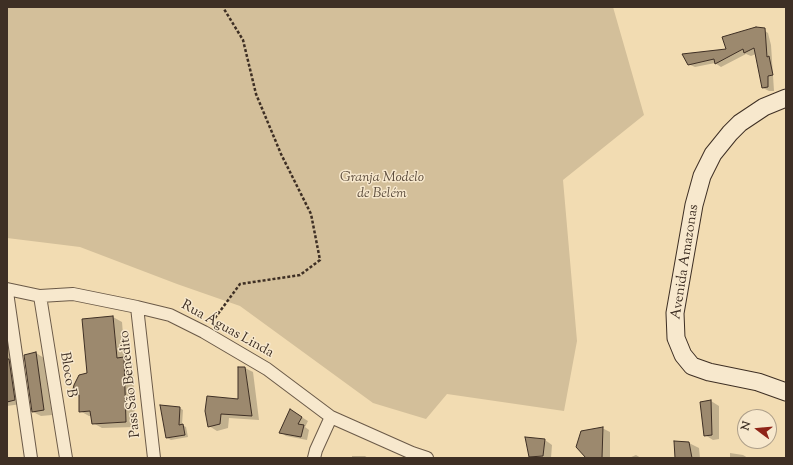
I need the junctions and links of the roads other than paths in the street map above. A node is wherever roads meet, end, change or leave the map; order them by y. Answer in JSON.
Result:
{"nodes":[{"id":1,"x":786,"y":98,"type":"edge"},
{"id":2,"x":7,"y":290,"type":"edge"},
{"id":3,"x":40,"y":296,"type":"junction"},
{"id":4,"x":137,"y":307,"type":"junction"},
{"id":5,"x":786,"y":392,"type":"edge"},
{"id":6,"x":331,"y":417,"type":"junction"},
{"id":7,"x":412,"y":456,"type":"edge"},
{"id":8,"x":31,"y":458,"type":"edge"},
{"id":9,"x":66,"y":458,"type":"edge"},
{"id":10,"x":154,"y":458,"type":"edge"},
{"id":11,"x":314,"y":458,"type":"edge"},
{"id":12,"x":427,"y":458,"type":"edge"}],
"edges":[{"from":1,"to":5,"type":"street","name":"Avenida Amazonas"},
{"from":2,"to":3,"type":"street","name":"Rua Águas Linda"},
{"from":2,"to":8,"type":"street"},
{"from":3,"to":4,"type":"street","name":"Rua Águas Linda"},
{"from":3,"to":9,"type":"street","name":"Bloco B"},
{"from":4,"to":6,"type":"street","name":"Rua Águas Linda"},
{"from":4,"to":10,"type":"street","name":"Pass São Benedito"},
{"from":6,"to":7,"type":"street","name":"Rua Águas Linda"},
{"from":6,"to":11,"type":"street"},
{"from":7,"to":12,"type":"street","name":"Rua Águas Linda"}]}
